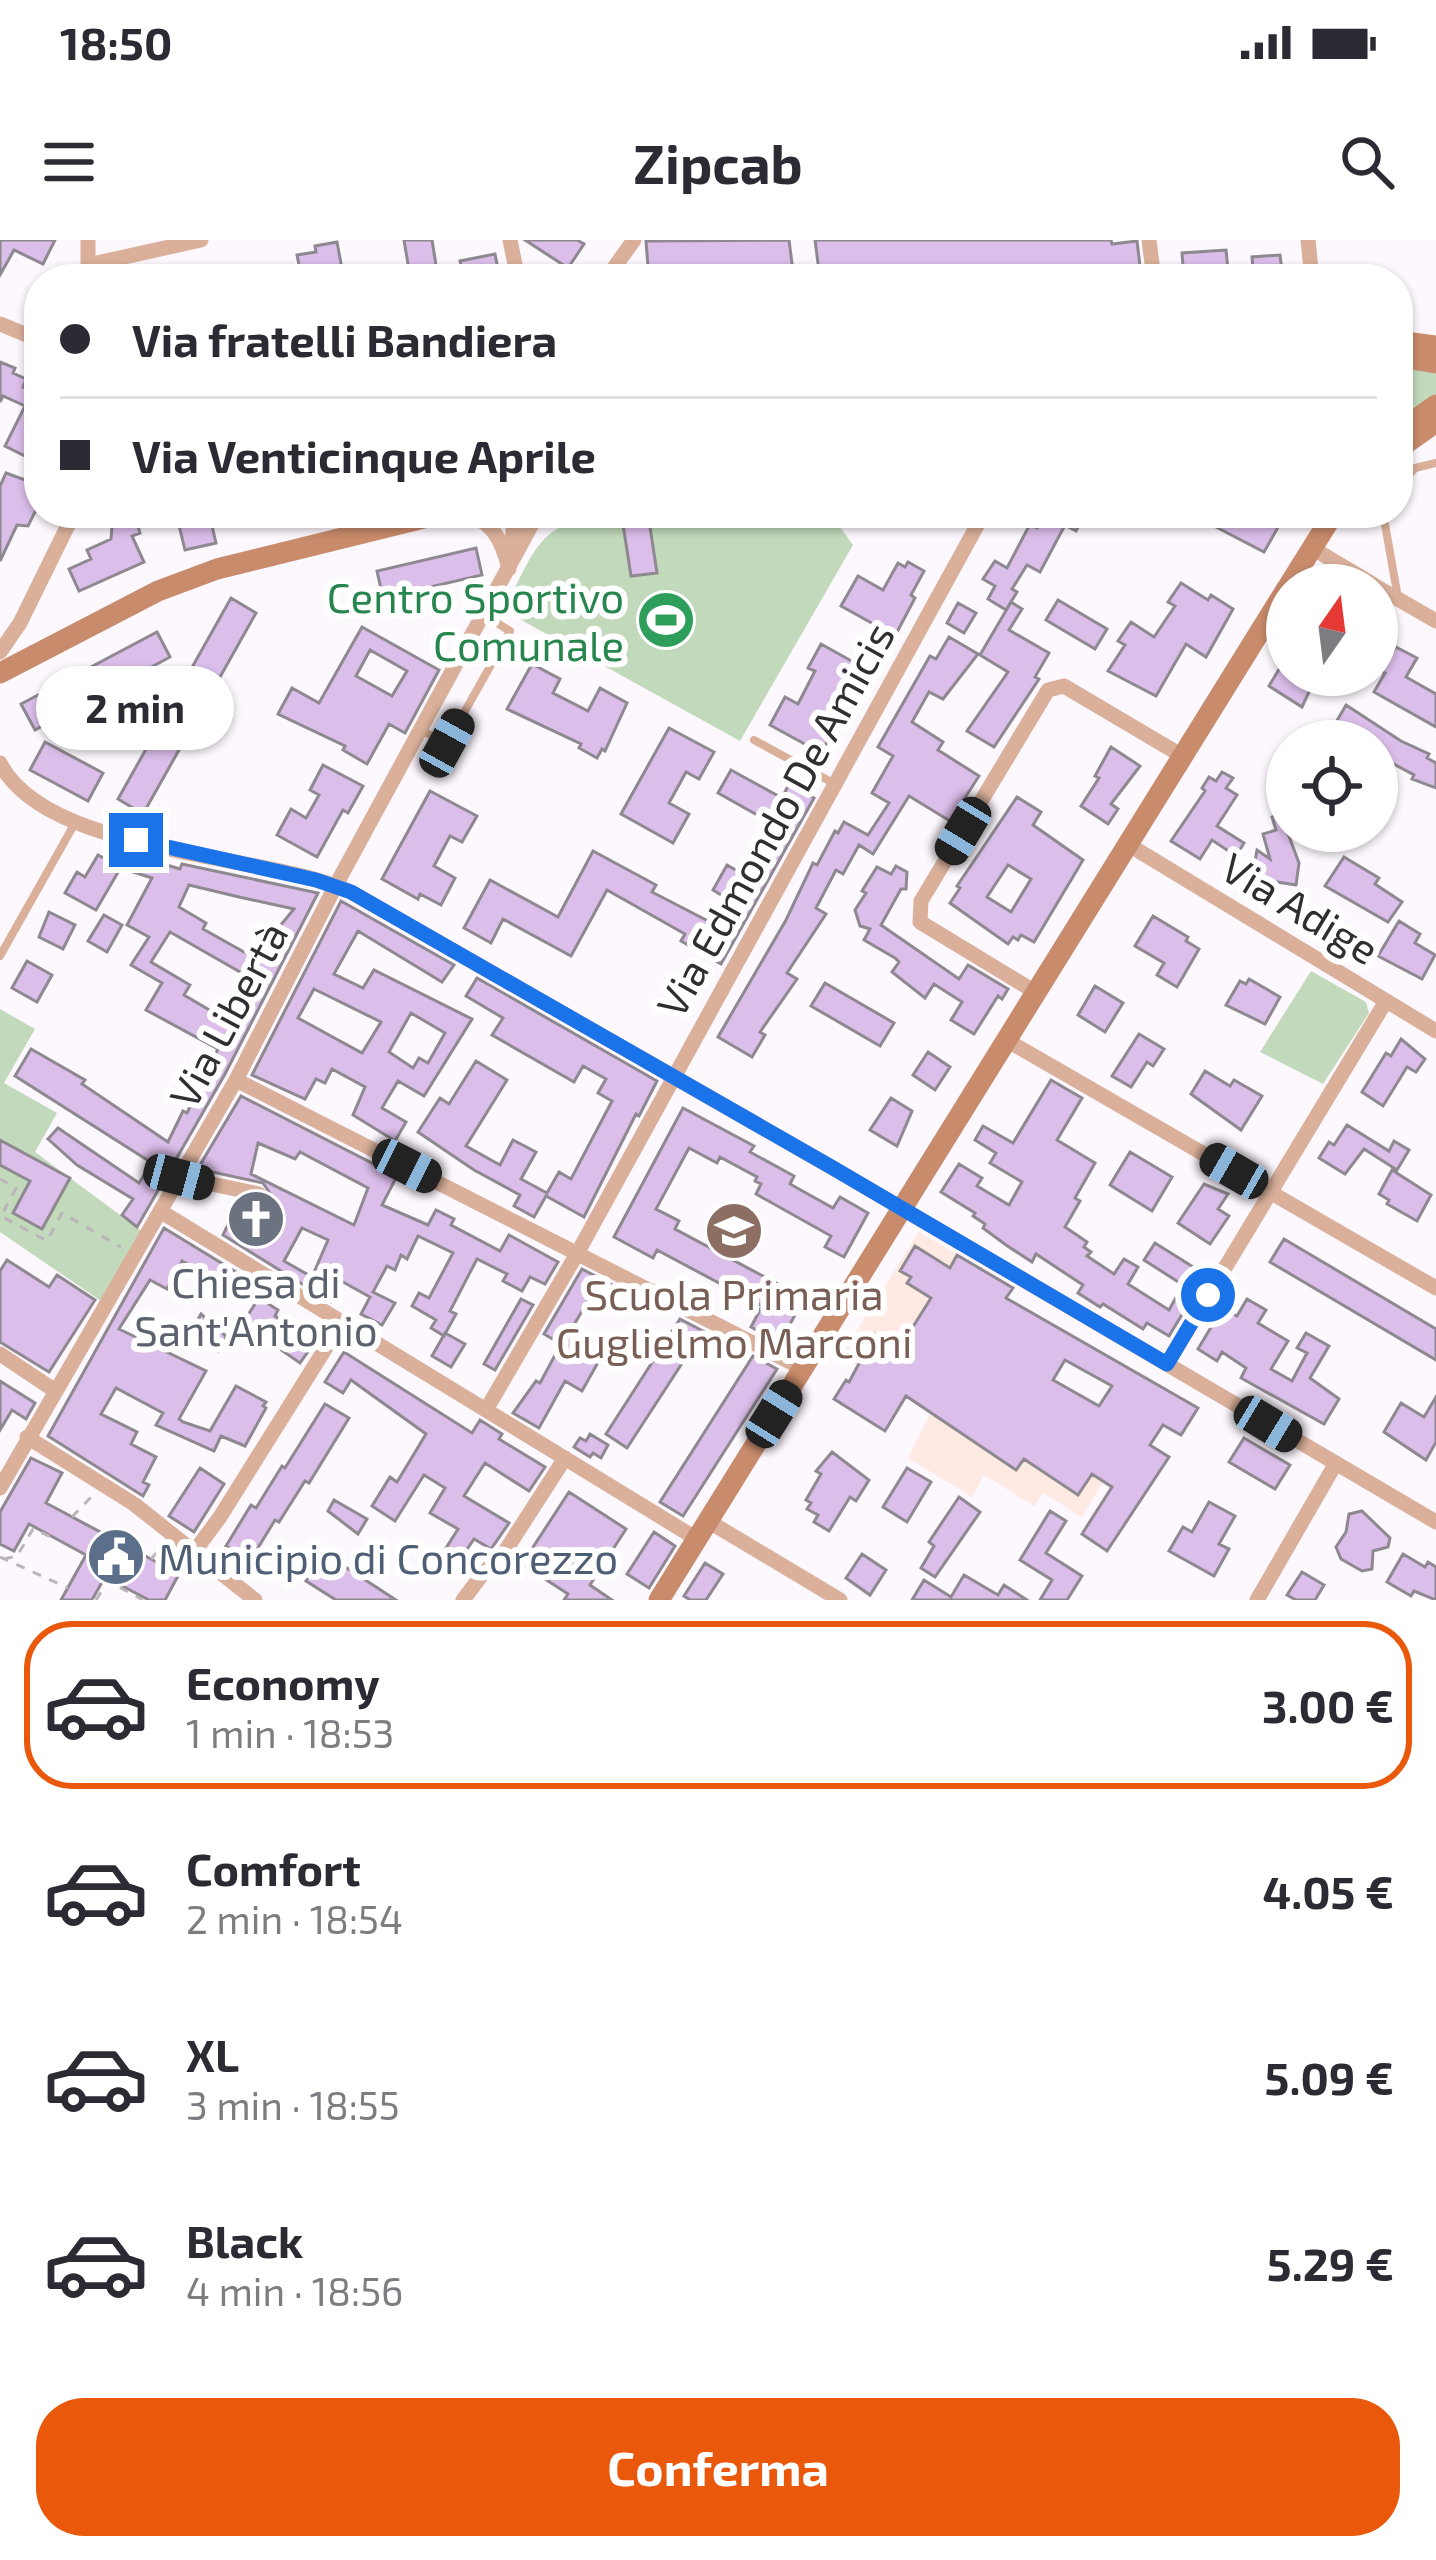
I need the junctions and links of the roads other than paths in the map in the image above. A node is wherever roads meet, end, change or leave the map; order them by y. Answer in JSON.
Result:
{"nodes":[{"id":1,"x":201,"y":240,"type":"edge"},
{"id":2,"x":116,"y":264,"type":"edge"},
{"id":3,"x":67,"y":528,"type":"edge"},
{"id":4,"x":383,"y":528,"type":"edge"},
{"id":5,"x":492,"y":528,"type":"edge"},
{"id":6,"x":513,"y":528,"type":"edge"},
{"id":7,"x":530,"y":528,"type":"edge"},
{"id":8,"x":976,"y":528,"type":"edge"},
{"id":9,"x":1325,"y":528,"type":"edge"},
{"id":10,"x":1386,"y":528,"type":"edge"},
{"id":11,"x":1312,"y":548,"type":"junction"},
{"id":12,"x":1302,"y":564,"type":"edge"},
{"id":13,"x":1339,"y":564,"type":"edge"},
{"id":14,"x":1392,"y":564,"type":"edge"},
{"id":15,"x":509,"y":569,"type":"junction"},
{"id":16,"x":1398,"y":599,"type":"edge"},
{"id":17,"x":484,"y":616,"type":"junction"},
{"id":18,"x":1436,"y":621,"type":"edge"},
{"id":19,"x":1266,"y":622,"type":"edge"},
{"id":20,"x":0,"y":652,"type":"edge"},
{"id":21,"x":0,"y":673,"type":"edge"},
{"id":22,"x":421,"y":730,"type":"junction"},
{"id":23,"x":754,"y":740,"type":"dead end"},
{"id":24,"x":1184,"y":757,"type":"junction"},
{"id":25,"x":0,"y":763,"type":"edge"},
{"id":26,"x":835,"y":784,"type":"junction"},
{"id":27,"x":76,"y":821,"type":"junction"},
{"id":28,"x":1129,"y":845,"type":"junction"},
{"id":29,"x":336,"y":885,"type":"junction"},
{"id":30,"x":0,"y":956,"type":"edge"},
{"id":31,"x":1037,"y":993,"type":"junction"},
{"id":32,"x":1386,"y":1000,"type":"junction"},
{"id":33,"x":1436,"y":1031,"type":"edge"},
{"id":34,"x":1008,"y":1041,"type":"junction"},
{"id":35,"x":674,"y":1078,"type":"junction"},
{"id":36,"x":236,"y":1080,"type":"junction"},
{"id":37,"x":179,"y":1177,"type":"junction"},
{"id":38,"x":1270,"y":1192,"type":"junction"},
{"id":39,"x":260,"y":1194,"type":"dead end"},
{"id":40,"x":902,"y":1209,"type":"junction"},
{"id":41,"x":160,"y":1211,"type":"junction"},
{"id":42,"x":578,"y":1252,"type":"junction"},
{"id":43,"x":1436,"y":1288,"type":"edge"},
{"id":44,"x":342,"y":1322,"type":"junction"},
{"id":45,"x":0,"y":1354,"type":"edge"},
{"id":46,"x":1167,"y":1364,"type":"junction"},
{"id":47,"x":802,"y":1368,"type":"junction"},
{"id":48,"x":54,"y":1390,"type":"junction"},
{"id":49,"x":486,"y":1411,"type":"junction"},
{"id":50,"x":27,"y":1437,"type":"junction"},
{"id":51,"x":566,"y":1458,"type":"junction"},
{"id":52,"x":1336,"y":1463,"type":"junction"},
{"id":53,"x":1,"y":1485,"type":"edge"},
{"id":54,"x":1436,"y":1522,"type":"edge"},
{"id":55,"x":703,"y":1530,"type":"junction"},
{"id":56,"x":194,"y":1552,"type":"junction"},
{"id":57,"x":832,"y":1598,"type":"edge"},
{"id":58,"x":255,"y":1600,"type":"edge"},
{"id":59,"x":463,"y":1600,"type":"edge"},
{"id":60,"x":659,"y":1600,"type":"edge"},
{"id":61,"x":1257,"y":1600,"type":"edge"}],
"edges":[{"from":1,"to":2,"type":"street"},
{"from":3,"to":20,"type":"street"},
{"from":4,"to":21,"type":"street"},
{"from":5,"to":15,"type":"street"},
{"from":6,"to":15,"type":"street","name":"Via Libertà"},
{"from":7,"to":15,"type":"street","name":"Via Libertà"},
{"from":8,"to":26,"type":"street","name":"Via Edmondo De Amicis"},
{"from":9,"to":11,"type":"street"},
{"from":10,"to":14,"type":"lane"},
{"from":11,"to":12,"type":"street"},
{"from":11,"to":13,"type":"street"},
{"from":15,"to":17,"type":"street","name":"Via Libertà"},
{"from":16,"to":18,"type":"street"},
{"from":17,"to":22,"type":"street","name":"Via Libertà"},
{"from":17,"to":22,"type":"lane"},
{"from":19,"to":24,"type":"street"},
{"from":22,"to":29,"type":"street","name":"Via Libertà"},
{"from":23,"to":26,"type":"lane"},
{"from":24,"to":28,"type":"street"},
{"from":24,"to":31,"type":"street"},
{"from":25,"to":27,"type":"street"},
{"from":26,"to":35,"type":"street","name":"Via Edmondo De Amicis"},
{"from":27,"to":29,"type":"street"},
{"from":27,"to":30,"type":"lane"},
{"from":28,"to":31,"type":"street"},
{"from":28,"to":32,"type":"street","name":"Via Adige"},
{"from":29,"to":35,"type":"street"},
{"from":29,"to":36,"type":"street","name":"Via Libertà"},
{"from":31,"to":34,"type":"street"},
{"from":32,"to":33,"type":"street","name":"Via Adige"},
{"from":32,"to":38,"type":"street"},
{"from":34,"to":38,"type":"street"},
{"from":34,"to":40,"type":"street"},
{"from":35,"to":40,"type":"street"},
{"from":35,"to":42,"type":"street","name":"Via Edmondo De Amicis"},
{"from":36,"to":37,"type":"street","name":"Via Libertà"},
{"from":36,"to":42,"type":"street"},
{"from":37,"to":39,"type":"street"},
{"from":37,"to":41,"type":"street","name":"Via Libertà"},
{"from":38,"to":43,"type":"street"},
{"from":38,"to":46,"type":"street"},
{"from":40,"to":46,"type":"street"},
{"from":40,"to":47,"type":"street"},
{"from":41,"to":44,"type":"street"},
{"from":41,"to":48,"type":"street","name":"Via Libertà"},
{"from":42,"to":47,"type":"street"},
{"from":42,"to":49,"type":"street","name":"Via Edmondo De Amicis"},
{"from":44,"to":49,"type":"street"},
{"from":44,"to":56,"type":"street"},
{"from":45,"to":48,"type":"street"},
{"from":46,"to":52,"type":"street"},
{"from":47,"to":55,"type":"street"},
{"from":48,"to":50,"type":"street","name":"Via Libertà"},
{"from":49,"to":51,"type":"street"},
{"from":50,"to":53,"type":"street","name":"Via Libertà"},
{"from":50,"to":56,"type":"street"},
{"from":51,"to":55,"type":"street"},
{"from":51,"to":59,"type":"street"},
{"from":52,"to":54,"type":"street"},
{"from":52,"to":61,"type":"street"},
{"from":55,"to":57,"type":"street"},
{"from":55,"to":60,"type":"street"},
{"from":56,"to":58,"type":"street"}]}
